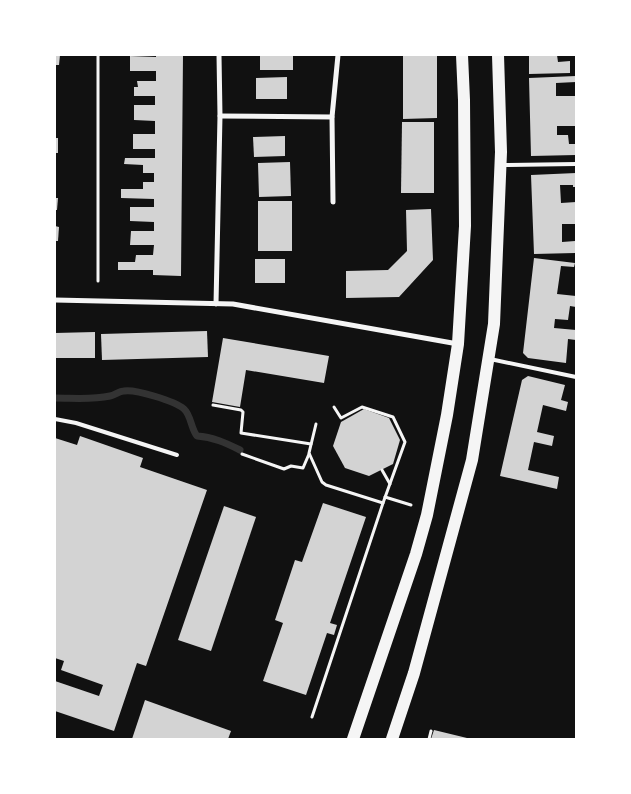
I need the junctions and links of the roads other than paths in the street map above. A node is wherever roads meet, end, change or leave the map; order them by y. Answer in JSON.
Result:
{"nodes":[{"id":1,"x":219,"y":55,"type":"edge"},
{"id":2,"x":338,"y":55,"type":"edge"},
{"id":3,"x":462,"y":55,"type":"edge"},
{"id":4,"x":498,"y":55,"type":"edge"},
{"id":5,"x":220,"y":116,"type":"junction"},
{"id":6,"x":332,"y":118,"type":"junction"},
{"id":7,"x":576,"y":164,"type":"edge"},
{"id":8,"x":501,"y":165,"type":"junction"},
{"id":9,"x":333,"y":202,"type":"dead end"},
{"id":10,"x":55,"y":300,"type":"edge"},
{"id":11,"x":216,"y":304,"type":"junction"},
{"id":12,"x":458,"y":344,"type":"junction"},
{"id":13,"x":489,"y":359,"type":"junction"},
{"id":14,"x":576,"y":377,"type":"edge"},
{"id":15,"x":55,"y":419,"type":"edge"},
{"id":16,"x":177,"y":456,"type":"dead end"},
{"id":17,"x":353,"y":739,"type":"edge"},
{"id":18,"x":392,"y":739,"type":"edge"}],
"edges":[{"from":1,"to":5,"type":"street"},
{"from":2,"to":6,"type":"street"},
{"from":3,"to":12,"type":"main road"},
{"from":4,"to":8,"type":"main road"},
{"from":5,"to":6,"type":"street"},
{"from":5,"to":11,"type":"street"},
{"from":6,"to":9,"type":"street"},
{"from":7,"to":8,"type":"lane"},
{"from":8,"to":13,"type":"main road"},
{"from":10,"to":11,"type":"street"},
{"from":11,"to":12,"type":"street"},
{"from":12,"to":17,"type":"main road"},
{"from":13,"to":14,"type":"lane"},
{"from":13,"to":18,"type":"main road"},
{"from":15,"to":16,"type":"lane"}]}
